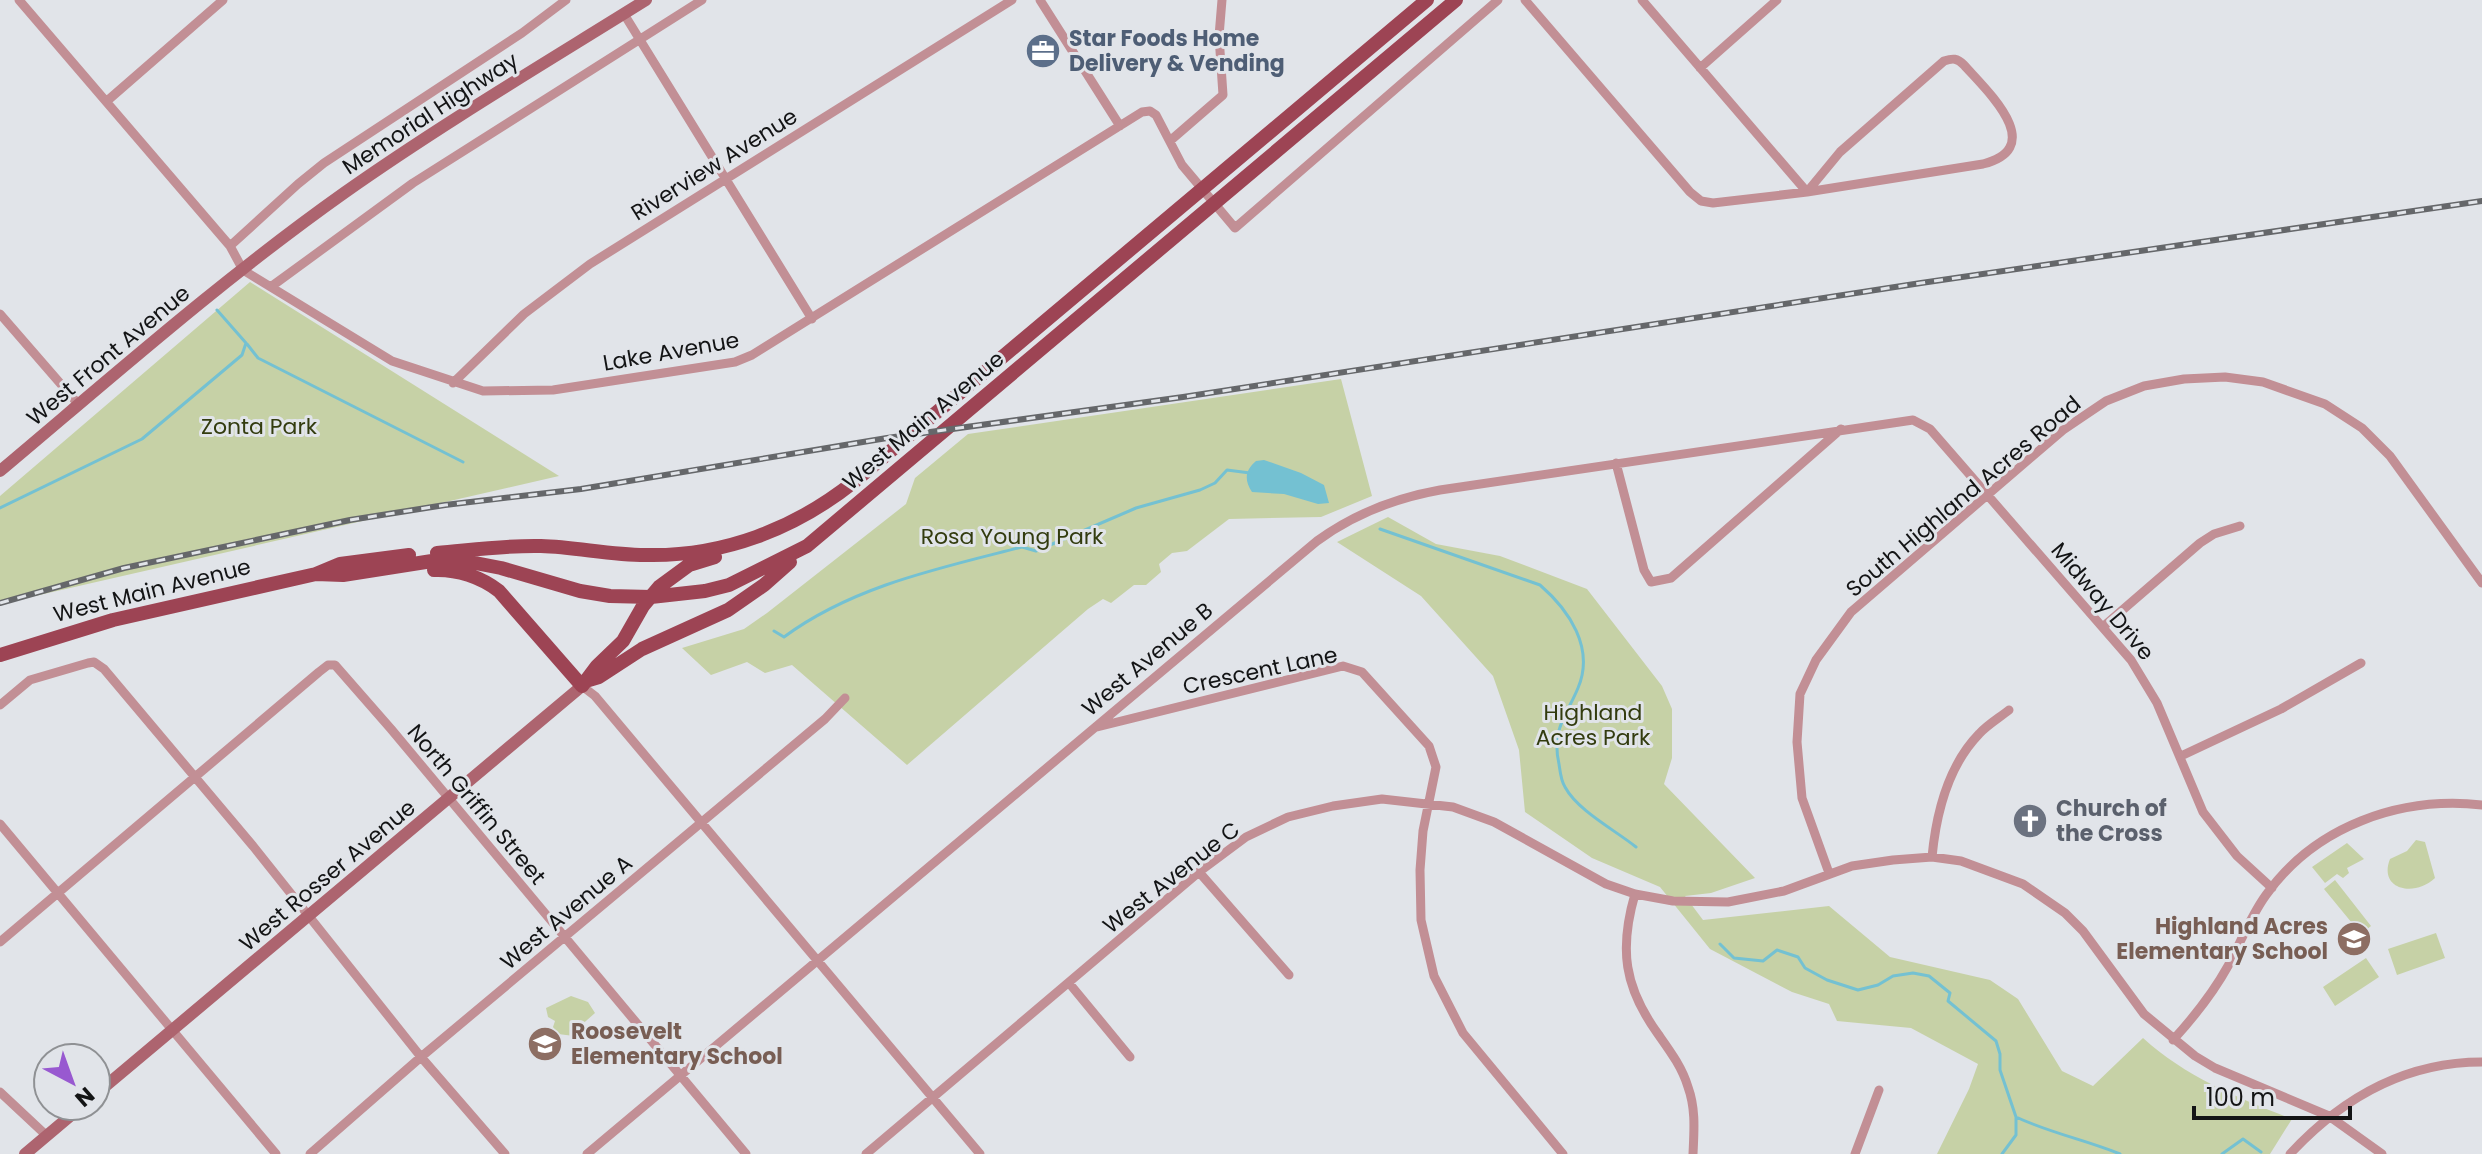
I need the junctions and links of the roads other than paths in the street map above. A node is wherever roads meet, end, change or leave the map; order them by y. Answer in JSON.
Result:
{"nodes":[{"id":1,"x":19,"y":0,"type":"edge"},
{"id":2,"x":223,"y":0,"type":"edge"},
{"id":3,"x":566,"y":0,"type":"edge"},
{"id":4,"x":646,"y":0,"type":"edge"},
{"id":5,"x":702,"y":0,"type":"edge"},
{"id":6,"x":1012,"y":0,"type":"edge"},
{"id":7,"x":1040,"y":0,"type":"edge"},
{"id":8,"x":1222,"y":0,"type":"edge"},
{"id":9,"x":1427,"y":0,"type":"edge"},
{"id":10,"x":1456,"y":0,"type":"edge"},
{"id":11,"x":1498,"y":0,"type":"edge"},
{"id":12,"x":1525,"y":0,"type":"edge"},
{"id":13,"x":1642,"y":0,"type":"edge"},
{"id":14,"x":1777,"y":0,"type":"edge"},
{"id":15,"x":624,"y":14,"type":"junction"},
{"id":16,"x":639,"y":40,"type":"junction"},
{"id":17,"x":1700,"y":68,"type":"junction"},
{"id":18,"x":107,"y":101,"type":"junction"},
{"id":19,"x":1120,"y":126,"type":"junction"},
{"id":20,"x":1171,"y":140,"type":"junction"},
{"id":21,"x":724,"y":178,"type":"junction"},
{"id":22,"x":1201,"y":189,"type":"junction"},
{"id":23,"x":1807,"y":192,"type":"junction"},
{"id":24,"x":1214,"y":204,"type":"junction"},
{"id":25,"x":230,"y":246,"type":"junction"},
{"id":26,"x":243,"y":270,"type":"junction"},
{"id":27,"x":272,"y":286,"type":"junction"},
{"id":28,"x":0,"y":314,"type":"edge"},
{"id":29,"x":812,"y":319,"type":"junction"},
{"id":30,"x":453,"y":383,"type":"junction"},
{"id":31,"x":79,"y":405,"type":"junction"},
{"id":32,"x":1841,"y":429,"type":"junction"},
{"id":33,"x":1616,"y":463,"type":"junction"},
{"id":34,"x":0,"y":471,"type":"edge"},
{"id":35,"x":1989,"y":496,"type":"junction"},
{"id":36,"x":815,"y":510,"type":"junction"},
{"id":37,"x":2240,"y":526,"type":"dead end"},
{"id":38,"x":807,"y":546,"type":"junction"},
{"id":39,"x":360,"y":572,"type":"junction"},
{"id":40,"x":316,"y":574,"type":"junction"},
{"id":41,"x":2482,"y":583,"type":"edge"},
{"id":42,"x":651,"y":597,"type":"junction"},
{"id":43,"x":2104,"y":626,"type":"junction"},
{"id":44,"x":0,"y":655,"type":"edge"},
{"id":45,"x":2361,"y":663,"type":"dead end"},
{"id":46,"x":586,"y":683,"type":"junction"},
{"id":47,"x":845,"y":698,"type":"dead end"},
{"id":48,"x":0,"y":705,"type":"edge"},
{"id":49,"x":2009,"y":710,"type":"dead end"},
{"id":50,"x":1093,"y":728,"type":"junction"},
{"id":51,"x":2181,"y":756,"type":"junction"},
{"id":52,"x":194,"y":777,"type":"junction"},
{"id":53,"x":448,"y":799,"type":"junction"},
{"id":54,"x":2482,"y":805,"type":"edge"},
{"id":55,"x":1429,"y":806,"type":"junction"},
{"id":56,"x":702,"y":822,"type":"junction"},
{"id":57,"x":0,"y":824,"type":"edge"},
{"id":58,"x":1932,"y":857,"type":"junction"},
{"id":59,"x":1199,"y":872,"type":"junction"},
{"id":60,"x":1829,"y":873,"type":"junction"},
{"id":61,"x":2272,"y":888,"type":"junction"},
{"id":62,"x":57,"y":893,"type":"junction"},
{"id":63,"x":1635,"y":894,"type":"junction"},
{"id":64,"x":309,"y":916,"type":"junction"},
{"id":65,"x":564,"y":937,"type":"junction"},
{"id":66,"x":0,"y":942,"type":"edge"},
{"id":67,"x":819,"y":959,"type":"junction"},
{"id":68,"x":1289,"y":975,"type":"dead end"},
{"id":69,"x":1069,"y":983,"type":"junction"},
{"id":70,"x":172,"y":1031,"type":"junction"},
{"id":71,"x":2173,"y":1040,"type":"junction"},
{"id":72,"x":421,"y":1057,"type":"junction"},
{"id":73,"x":1130,"y":1057,"type":"dead end"},
{"id":74,"x":2482,"y":1062,"type":"edge"},
{"id":75,"x":680,"y":1075,"type":"junction"},
{"id":76,"x":112,"y":1081,"type":"edge"},
{"id":77,"x":1879,"y":1090,"type":"dead end"},
{"id":78,"x":0,"y":1092,"type":"edge"},
{"id":79,"x":934,"y":1098,"type":"junction"},
{"id":80,"x":2329,"y":1116,"type":"junction"},
{"id":81,"x":63,"y":1122,"type":"edge"},
{"id":82,"x":47,"y":1136,"type":"junction"},
{"id":83,"x":33,"y":1152,"type":"edge"},
{"id":84,"x":276,"y":1154,"type":"edge"},
{"id":85,"x":310,"y":1154,"type":"edge"},
{"id":86,"x":505,"y":1154,"type":"edge"},
{"id":87,"x":587,"y":1154,"type":"edge"},
{"id":88,"x":746,"y":1154,"type":"edge"},
{"id":89,"x":866,"y":1154,"type":"edge"},
{"id":90,"x":980,"y":1154,"type":"edge"},
{"id":91,"x":1563,"y":1154,"type":"edge"},
{"id":92,"x":1693,"y":1154,"type":"edge"},
{"id":93,"x":1855,"y":1154,"type":"edge"},
{"id":94,"x":2290,"y":1154,"type":"edge"},
{"id":95,"x":2382,"y":1154,"type":"edge"}],
"edges":[{"from":1,"to":18,"type":"street"},
{"from":2,"to":18,"type":"street"},
{"from":3,"to":25,"type":"street"},
{"from":4,"to":15,"type":"street","name":"Memorial Highway"},
{"from":5,"to":16,"type":"street"},
{"from":6,"to":21,"type":"street","name":"Riverview Avenue"},
{"from":7,"to":19,"type":"street"},
{"from":8,"to":20,"type":"street"},
{"from":9,"to":22,"type":"main road","name":"West Main Avenue"},
{"from":10,"to":24,"type":"main road","name":"West Main Avenue"},
{"from":11,"to":24,"type":"street"},
{"from":12,"to":23,"type":"street"},
{"from":13,"to":17,"type":"street"},
{"from":14,"to":17,"type":"street"},
{"from":15,"to":16,"type":"street"},
{"from":15,"to":26,"type":"street","name":"Memorial Highway"},
{"from":16,"to":21,"type":"street"},
{"from":16,"to":27,"type":"street"},
{"from":17,"to":23,"type":"street"},
{"from":18,"to":25,"type":"street"},
{"from":19,"to":20,"type":"street","name":"Lake Avenue"},
{"from":19,"to":29,"type":"street","name":"Lake Avenue"},
{"from":20,"to":22,"type":"street"},
{"from":21,"to":29,"type":"street"},
{"from":21,"to":30,"type":"street","name":"Riverview Avenue"},
{"from":22,"to":24,"type":"street"},
{"from":22,"to":36,"type":"main road","name":"West Main Avenue"},
{"from":23,"to":23,"type":"street"},
{"from":24,"to":38,"type":"main road","name":"West Main Avenue"},
{"from":25,"to":26,"type":"street"},
{"from":26,"to":27,"type":"street","name":"Lake Avenue"},
{"from":26,"to":31,"type":"street","name":"West Front Avenue"},
{"from":27,"to":30,"type":"street","name":"Lake Avenue"},
{"from":28,"to":31,"type":"street"},
{"from":29,"to":30,"type":"street","name":"Lake Avenue"},
{"from":31,"to":34,"type":"street","name":"West Front Avenue"},
{"from":32,"to":33,"type":"street","name":"West Avenue B"},
{"from":32,"to":33,"type":"street"},
{"from":32,"to":35,"type":"street","name":"Midway Drive"},
{"from":33,"to":50,"type":"street","name":"West Avenue B"},
{"from":35,"to":41,"type":"street","name":"South Highland Acres Road"},
{"from":35,"to":43,"type":"street","name":"Midway Drive"},
{"from":35,"to":60,"type":"street","name":"South Highland Acres Road"},
{"from":36,"to":40,"type":"main road","name":"West Main Avenue"},
{"from":36,"to":42,"type":"main road"},
{"from":37,"to":43,"type":"street"},
{"from":38,"to":42,"type":"main road","name":"West Main Avenue"},
{"from":38,"to":46,"type":"main road"},
{"from":39,"to":40,"type":"main road","name":"West Main Avenue"},
{"from":39,"to":42,"type":"main road","name":"West Main Avenue"},
{"from":39,"to":46,"type":"main road"},
{"from":40,"to":44,"type":"main road","name":"West Main Avenue"},
{"from":42,"to":46,"type":"main road"},
{"from":43,"to":51,"type":"street","name":"Midway Drive"},
{"from":45,"to":51,"type":"street"},
{"from":46,"to":53,"type":"street","name":"West Rosser Avenue"},
{"from":46,"to":56,"type":"street"},
{"from":47,"to":56,"type":"street","name":"West Avenue A"},
{"from":48,"to":52,"type":"street"},
{"from":49,"to":58,"type":"street"},
{"from":50,"to":55,"type":"street","name":"Crescent Lane"},
{"from":50,"to":67,"type":"street","name":"West Avenue B"},
{"from":51,"to":61,"type":"street","name":"Midway Drive"},
{"from":52,"to":53,"type":"street","name":"North Griffin Street"},
{"from":52,"to":62,"type":"street"},
{"from":52,"to":64,"type":"street"},
{"from":53,"to":64,"type":"street","name":"West Rosser Avenue"},
{"from":53,"to":65,"type":"street","name":"North Griffin Street"},
{"from":54,"to":61,"type":"street"},
{"from":55,"to":59,"type":"street","name":"West Avenue C"},
{"from":55,"to":63,"type":"street","name":"West Avenue C"},
{"from":55,"to":91,"type":"street","name":"Crescent Lane"},
{"from":56,"to":65,"type":"street","name":"West Avenue A"},
{"from":56,"to":67,"type":"street"},
{"from":57,"to":62,"type":"street"},
{"from":58,"to":60,"type":"street","name":"West Avenue C"},
{"from":58,"to":71,"type":"street","name":"West Avenue C"},
{"from":59,"to":68,"type":"street"},
{"from":59,"to":69,"type":"street","name":"West Avenue C"},
{"from":60,"to":63,"type":"street","name":"West Avenue C"},
{"from":61,"to":71,"type":"street"},
{"from":62,"to":66,"type":"street"},
{"from":62,"to":70,"type":"street"},
{"from":63,"to":92,"type":"street"},
{"from":64,"to":70,"type":"street","name":"West Rosser Avenue"},
{"from":64,"to":72,"type":"street"},
{"from":65,"to":72,"type":"street","name":"West Avenue A"},
{"from":65,"to":75,"type":"street","name":"North Griffin Street"},
{"from":67,"to":75,"type":"street","name":"West Avenue B"},
{"from":67,"to":79,"type":"street"},
{"from":69,"to":73,"type":"street"},
{"from":69,"to":79,"type":"street","name":"West Avenue C"},
{"from":70,"to":76,"type":"street","name":"West Rosser Avenue"},
{"from":70,"to":84,"type":"street"},
{"from":71,"to":80,"type":"street","name":"West Avenue C"},
{"from":72,"to":85,"type":"street","name":"West Avenue A"},
{"from":72,"to":86,"type":"street"},
{"from":74,"to":80,"type":"street"},
{"from":75,"to":87,"type":"street","name":"West Avenue B"},
{"from":75,"to":88,"type":"street","name":"North Griffin Street"},
{"from":77,"to":93,"type":"street"},
{"from":78,"to":82,"type":"street"},
{"from":79,"to":89,"type":"street","name":"West Avenue C"},
{"from":79,"to":90,"type":"street"},
{"from":80,"to":94,"type":"street"},
{"from":80,"to":95,"type":"street","name":"West Avenue C"},
{"from":81,"to":82,"type":"street"},
{"from":82,"to":83,"type":"street"}]}
